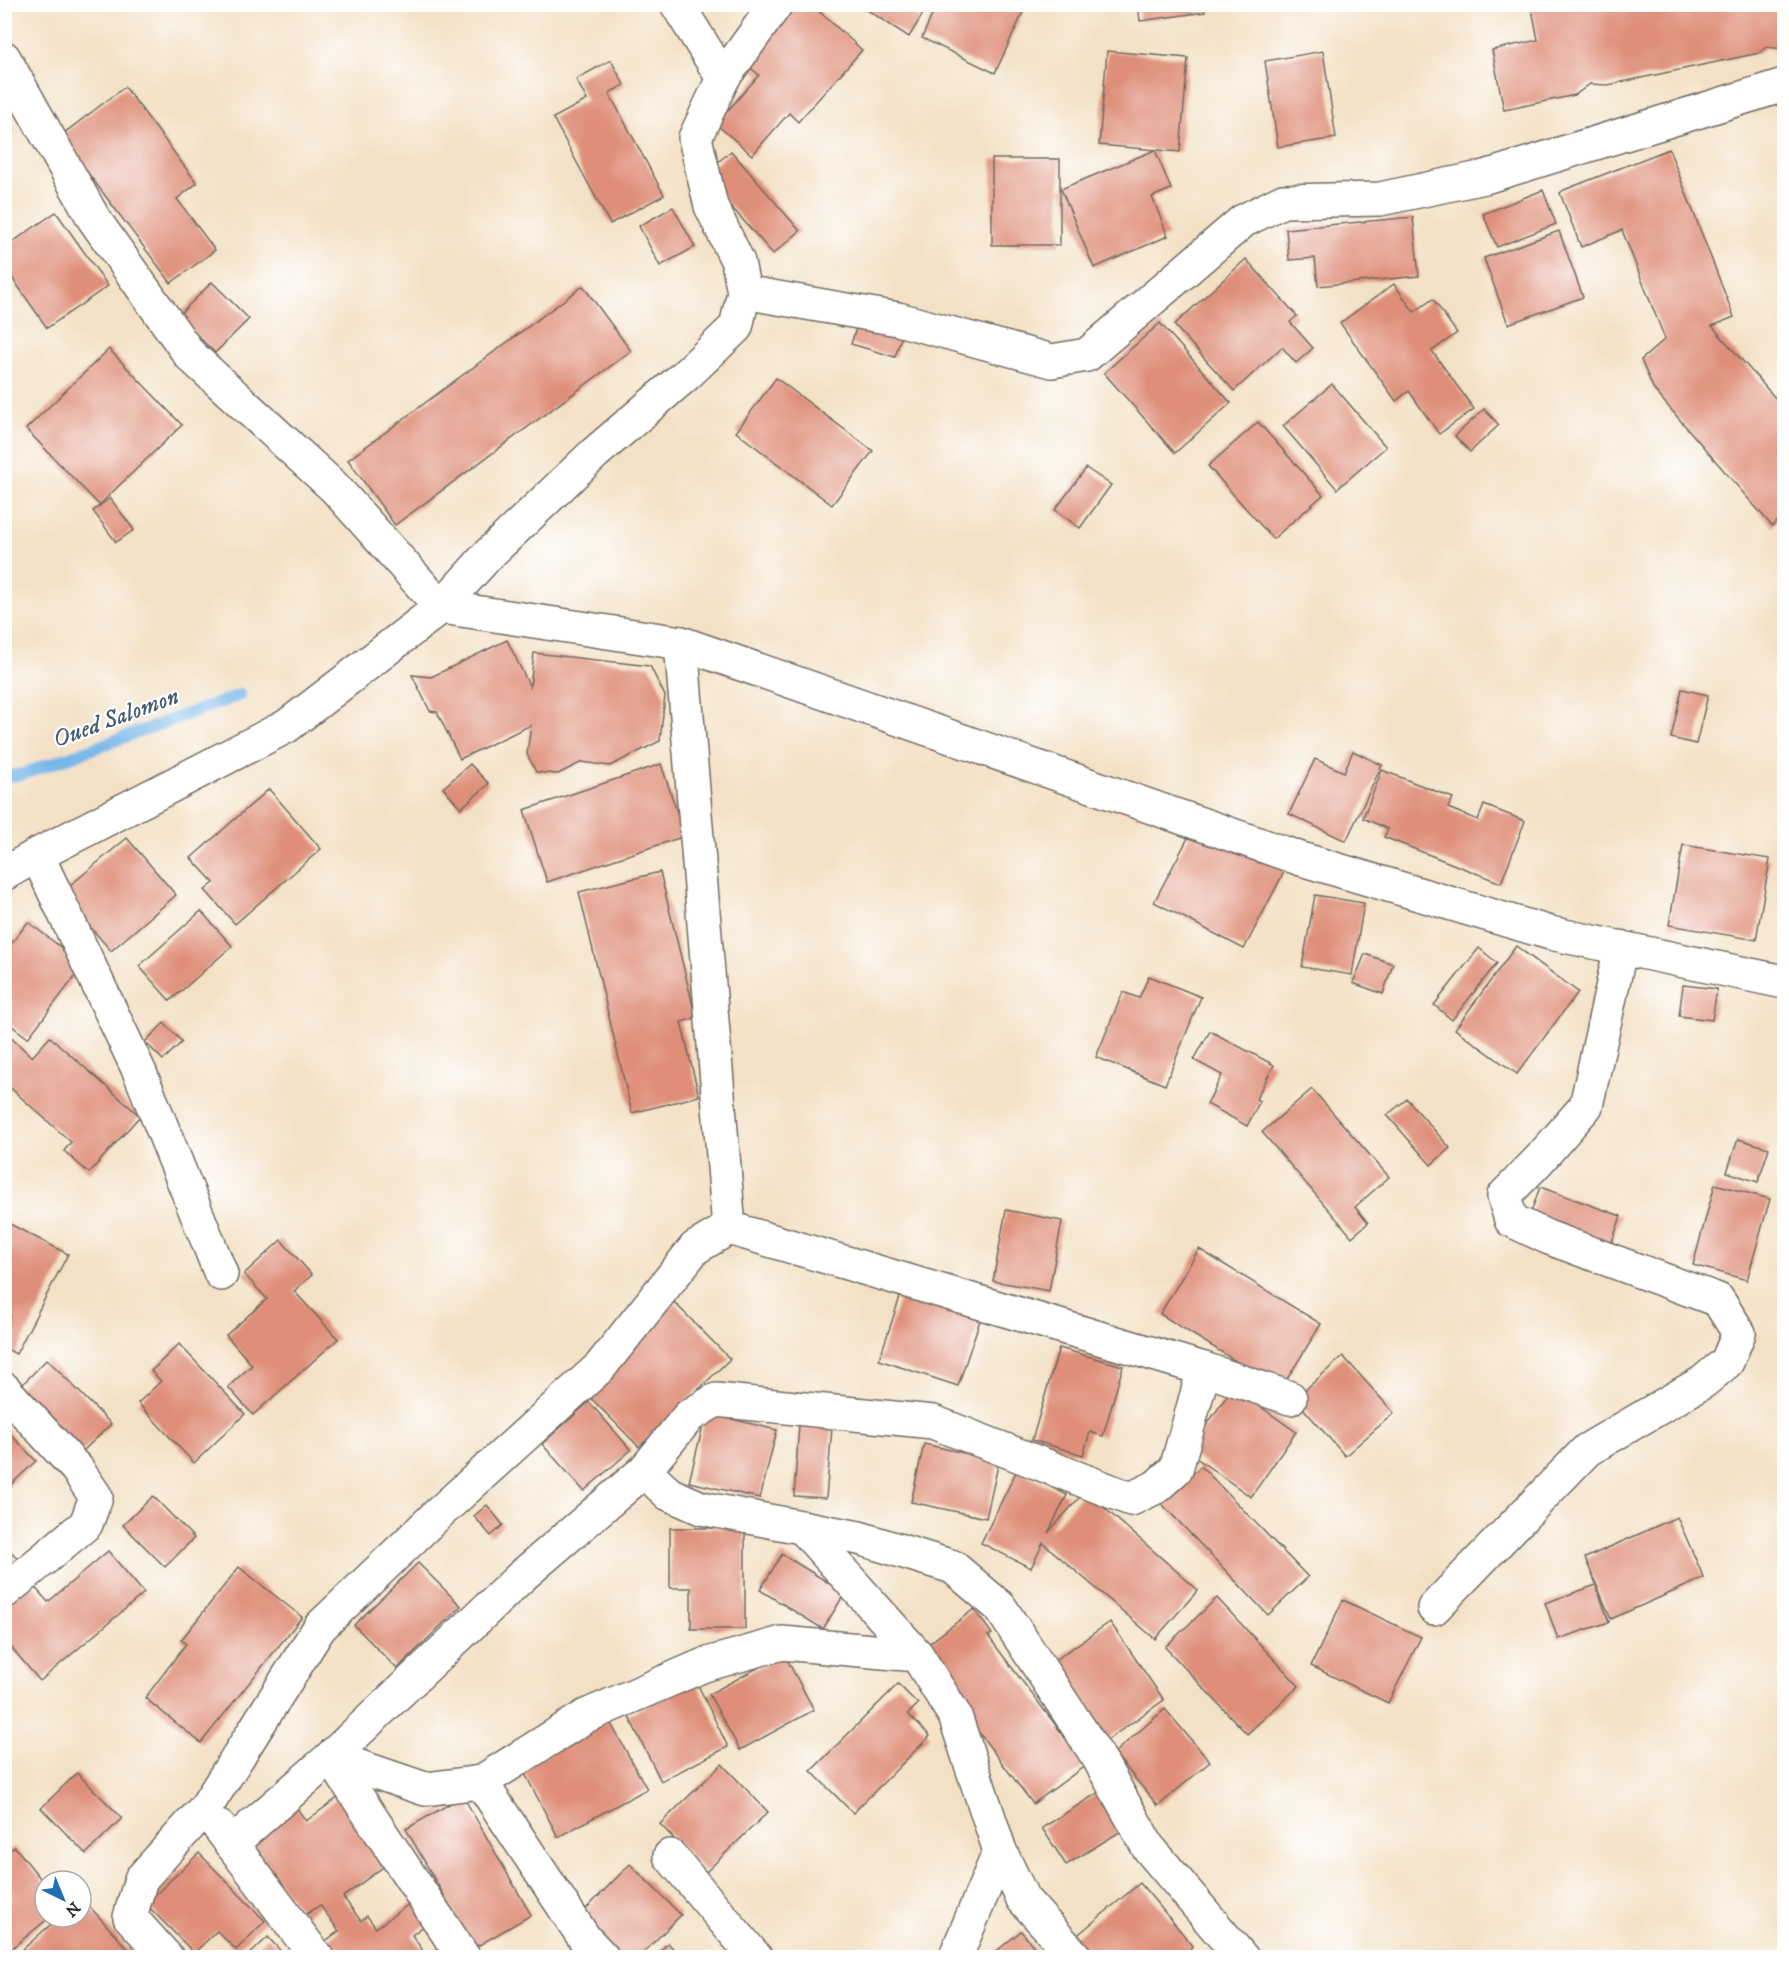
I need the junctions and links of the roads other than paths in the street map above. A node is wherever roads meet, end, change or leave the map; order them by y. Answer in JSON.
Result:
{"nodes":[{"id":1,"x":677,"y":4,"type":"edge"},
{"id":2,"x":776,"y":4,"type":"edge"},
{"id":3,"x":4,"y":58,"type":"edge"},
{"id":4,"x":723,"y":78,"type":"junction"},
{"id":5,"x":1785,"y":85,"type":"edge"},
{"id":6,"x":744,"y":292,"type":"junction"},
{"id":7,"x":441,"y":607,"type":"junction"},
{"id":8,"x":681,"y":643,"type":"junction"},
{"id":9,"x":37,"y":855,"type":"junction"},
{"id":10,"x":4,"y":874,"type":"edge"},
{"id":11,"x":1621,"y":947,"type":"junction"},
{"id":12,"x":1785,"y":982,"type":"edge"},
{"id":13,"x":729,"y":1228,"type":"junction"},
{"id":14,"x":221,"y":1274,"type":"dead end"},
{"id":15,"x":1204,"y":1369,"type":"junction"},
{"id":16,"x":4,"y":1389,"type":"edge"},
{"id":17,"x":1290,"y":1398,"type":"dead end"},
{"id":18,"x":644,"y":1471,"type":"junction"},
{"id":19,"x":802,"y":1528,"type":"junction"},
{"id":20,"x":4,"y":1592,"type":"edge"},
{"id":21,"x":1434,"y":1608,"type":"dead end"},
{"id":22,"x":918,"y":1655,"type":"junction"},
{"id":23,"x":331,"y":1757,"type":"junction"},
{"id":24,"x":481,"y":1782,"type":"junction"},
{"id":25,"x":206,"y":1807,"type":"junction"},
{"id":26,"x":231,"y":1844,"type":"junction"},
{"id":27,"x":1000,"y":1851,"type":"junction"},
{"id":28,"x":670,"y":1856,"type":"dead end"},
{"id":29,"x":167,"y":1958,"type":"edge"},
{"id":30,"x":317,"y":1958,"type":"edge"},
{"id":31,"x":464,"y":1958,"type":"edge"},
{"id":32,"x":603,"y":1958,"type":"edge"},
{"id":33,"x":756,"y":1958,"type":"edge"},
{"id":34,"x":955,"y":1958,"type":"edge"},
{"id":35,"x":1076,"y":1958,"type":"edge"},
{"id":36,"x":1242,"y":1958,"type":"edge"}],
"edges":[{"from":1,"to":4,"type":"street"},
{"from":2,"to":4,"type":"street"},
{"from":3,"to":7,"type":"street"},
{"from":4,"to":6,"type":"street"},
{"from":5,"to":6,"type":"street"},
{"from":6,"to":7,"type":"street"},
{"from":7,"to":8,"type":"street"},
{"from":7,"to":9,"type":"street"},
{"from":8,"to":11,"type":"street"},
{"from":8,"to":13,"type":"street"},
{"from":9,"to":10,"type":"street"},
{"from":9,"to":14,"type":"street"},
{"from":11,"to":12,"type":"street"},
{"from":11,"to":21,"type":"street"},
{"from":13,"to":15,"type":"street"},
{"from":13,"to":25,"type":"street"},
{"from":15,"to":17,"type":"street"},
{"from":15,"to":18,"type":"street"},
{"from":16,"to":20,"type":"street"},
{"from":18,"to":19,"type":"street"},
{"from":18,"to":23,"type":"street"},
{"from":19,"to":22,"type":"street"},
{"from":19,"to":36,"type":"street"},
{"from":22,"to":24,"type":"street"},
{"from":22,"to":27,"type":"street"},
{"from":23,"to":24,"type":"street"},
{"from":23,"to":26,"type":"street"},
{"from":23,"to":31,"type":"street"},
{"from":24,"to":32,"type":"street"},
{"from":25,"to":26,"type":"street"},
{"from":25,"to":29,"type":"street"},
{"from":26,"to":30,"type":"street"},
{"from":27,"to":34,"type":"street"},
{"from":27,"to":35,"type":"street"},
{"from":28,"to":33,"type":"street"}]}
